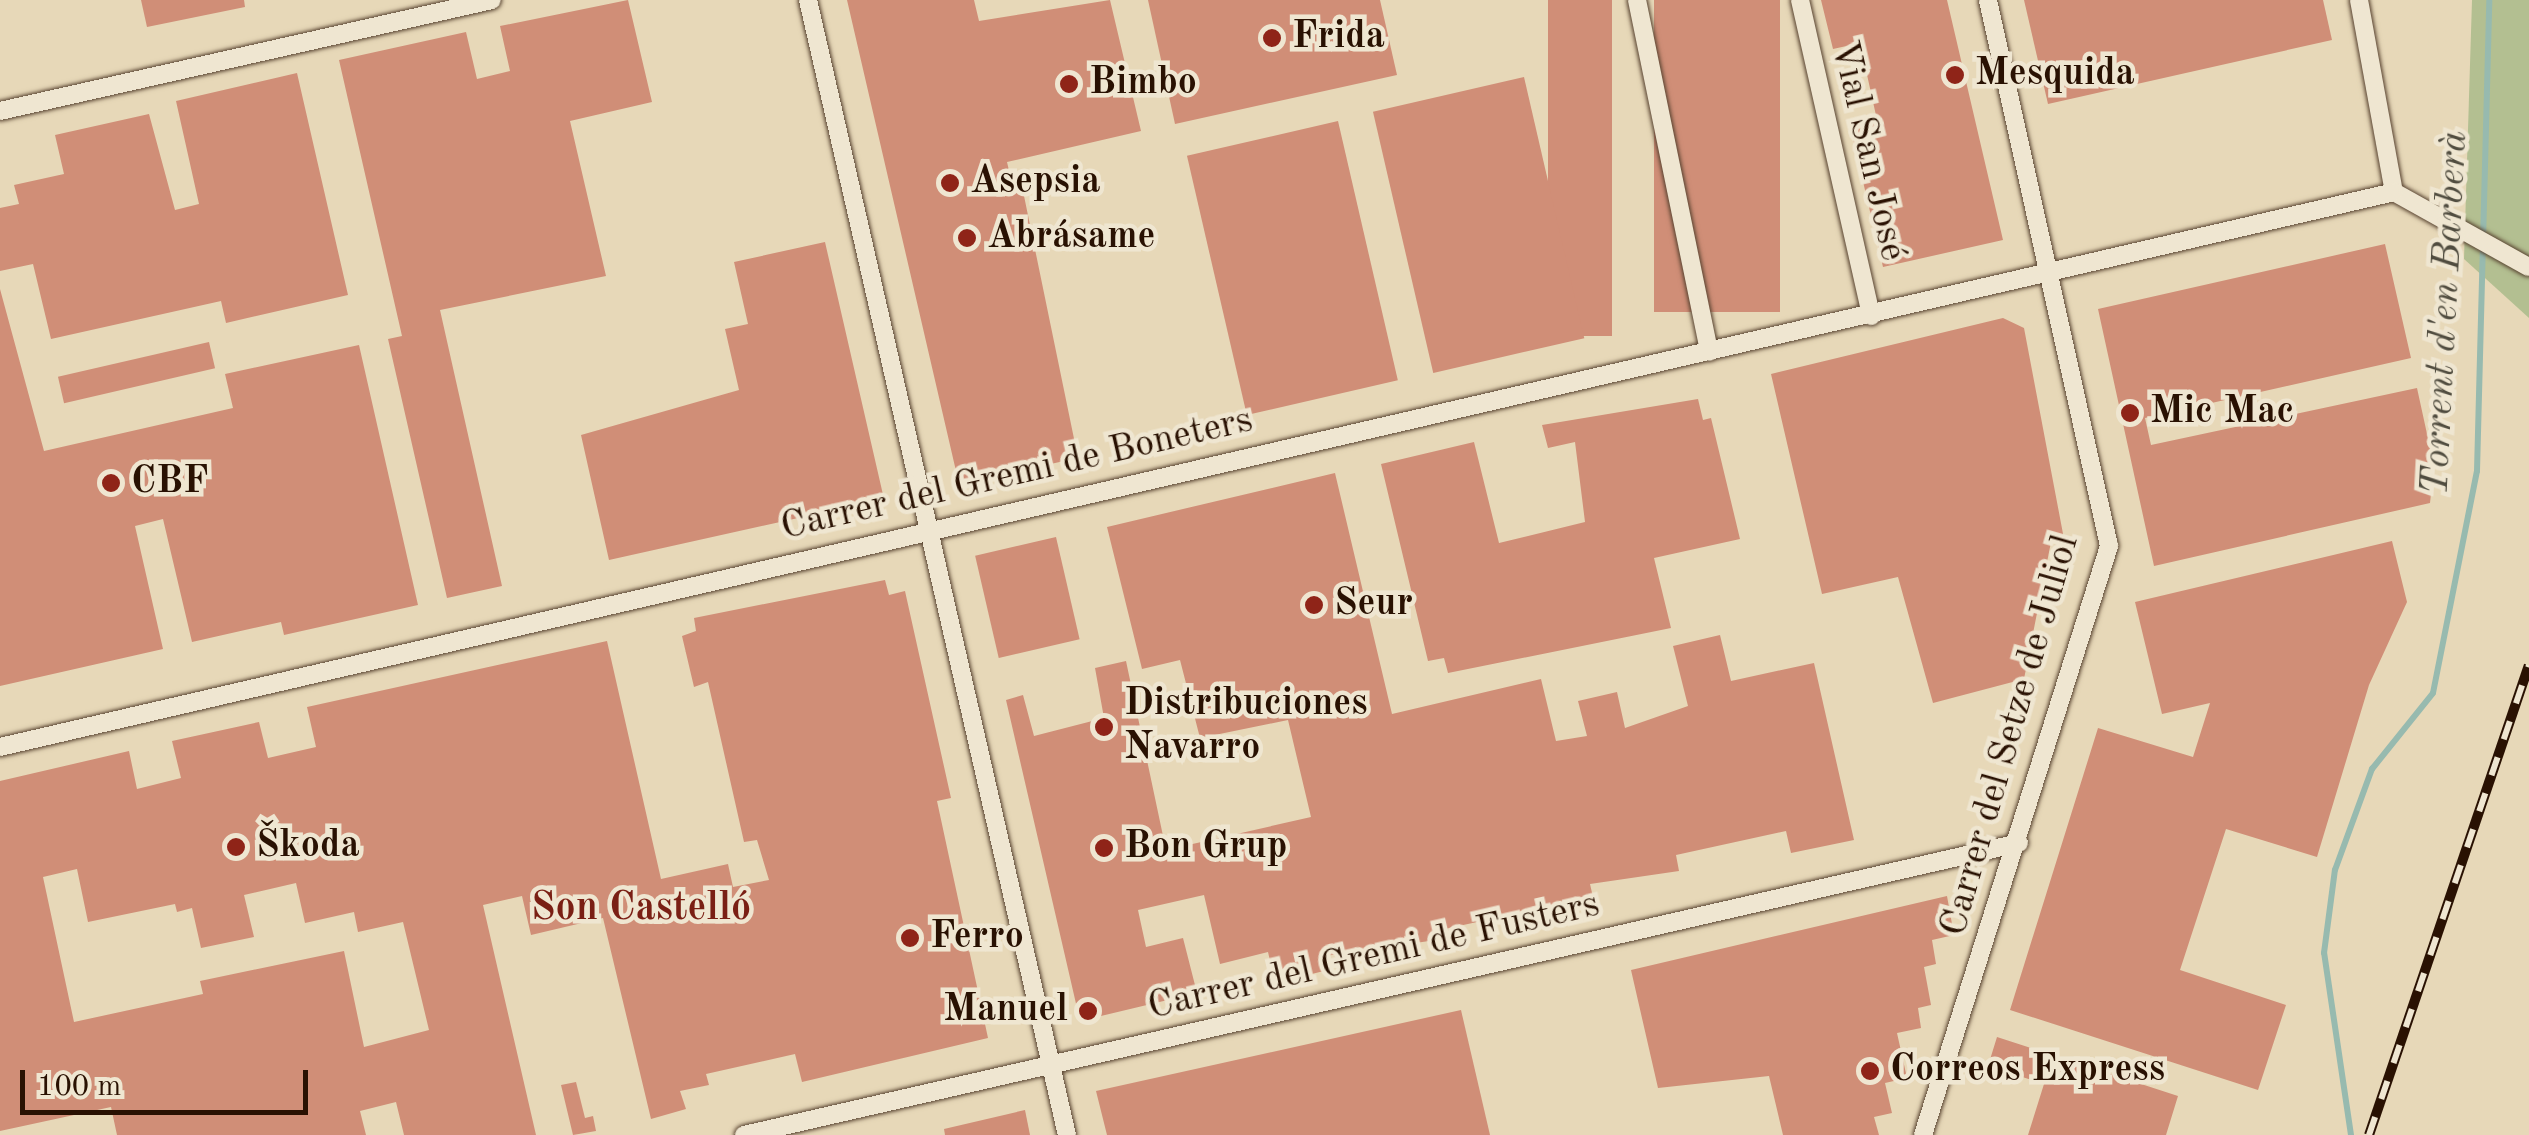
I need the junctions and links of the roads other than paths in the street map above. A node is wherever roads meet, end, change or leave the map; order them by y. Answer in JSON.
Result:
{"nodes":[{"id":1,"x":492,"y":0,"type":"edge"},
{"id":2,"x":808,"y":0,"type":"edge"},
{"id":3,"x":1637,"y":0,"type":"edge"},
{"id":4,"x":1800,"y":0,"type":"edge"},
{"id":5,"x":1988,"y":0,"type":"edge"},
{"id":6,"x":2359,"y":0,"type":"edge"},
{"id":7,"x":469,"y":3,"type":"edge"},
{"id":8,"x":0,"y":111,"type":"edge"},
{"id":9,"x":2394,"y":192,"type":"junction"},
{"id":10,"x":2049,"y":268,"type":"junction"},
{"id":11,"x":2529,"y":268,"type":"edge"},
{"id":12,"x":1871,"y":316,"type":"junction"},
{"id":13,"x":1709,"y":352,"type":"junction"},
{"id":14,"x":928,"y":528,"type":"junction"},
{"id":15,"x":0,"y":746,"type":"edge"},
{"id":16,"x":2018,"y":844,"type":"junction"},
{"id":17,"x":1051,"y":1064,"type":"junction"},
{"id":18,"x":744,"y":1135,"type":"edge"},
{"id":19,"x":1067,"y":1135,"type":"edge"},
{"id":20,"x":1923,"y":1135,"type":"edge"}],
"edges":[{"from":1,"to":7,"type":"street"},
{"from":2,"to":14,"type":"street"},
{"from":3,"to":13,"type":"street"},
{"from":4,"to":12,"type":"street","name":"Vial San José"},
{"from":5,"to":10,"type":"street","name":"Carrer del Setze de Juliol"},
{"from":6,"to":9,"type":"street"},
{"from":7,"to":8,"type":"street"},
{"from":9,"to":10,"type":"street","name":"Carrer del Gremi de Boneters"},
{"from":9,"to":11,"type":"street"},
{"from":10,"to":12,"type":"street","name":"Carrer del Gremi de Boneters"},
{"from":10,"to":16,"type":"street","name":"Carrer del Setze de Juliol"},
{"from":12,"to":13,"type":"street","name":"Carrer del Gremi de Boneters"},
{"from":13,"to":14,"type":"street","name":"Carrer del Gremi de Boneters"},
{"from":14,"to":15,"type":"street","name":"Carrer del Gremi de Boneters"},
{"from":14,"to":17,"type":"street"},
{"from":16,"to":17,"type":"street","name":"Carrer del Gremi de Fusters"},
{"from":16,"to":20,"type":"street","name":"Carrer del Setze de Juliol"},
{"from":17,"to":18,"type":"street","name":"Carrer del Gremi de Fusters"},
{"from":17,"to":19,"type":"street"}]}
